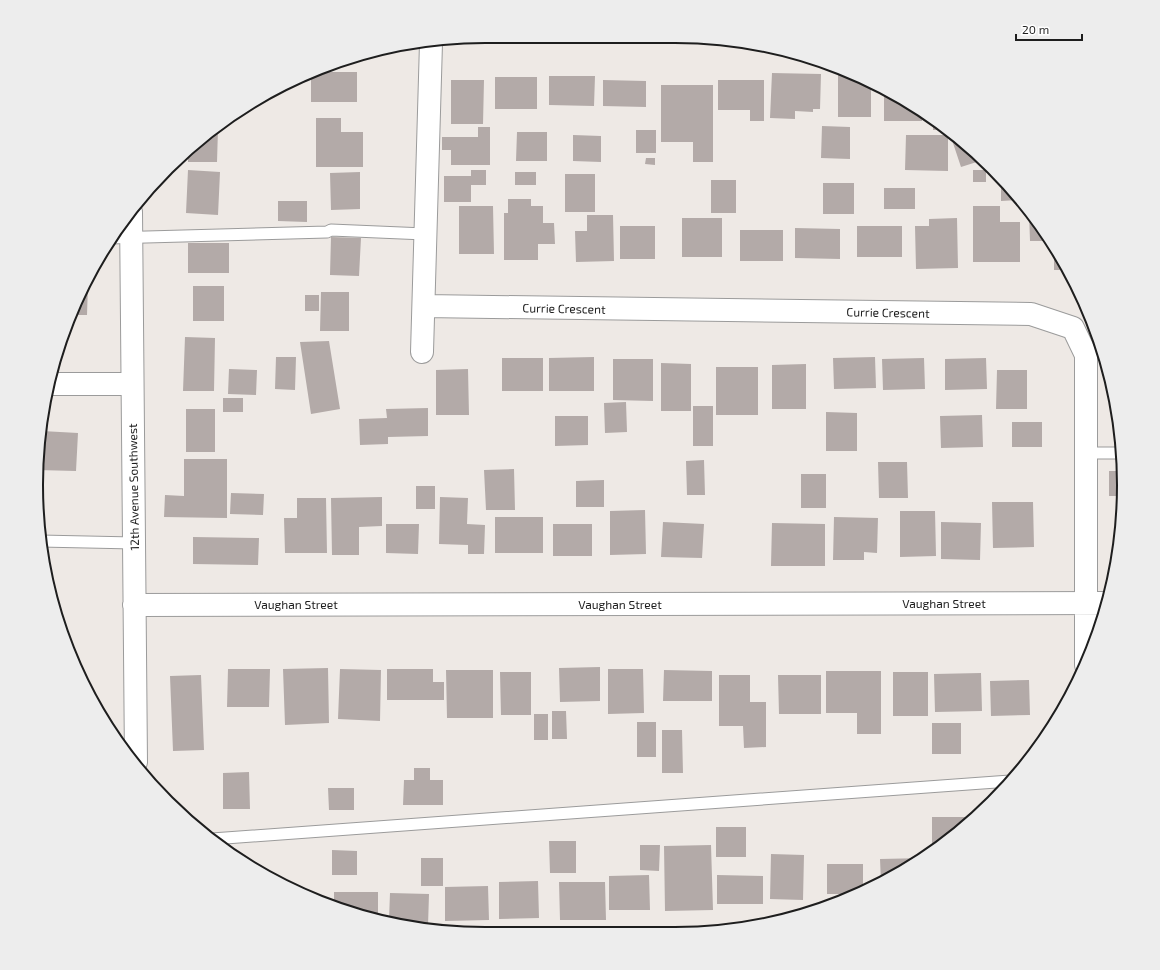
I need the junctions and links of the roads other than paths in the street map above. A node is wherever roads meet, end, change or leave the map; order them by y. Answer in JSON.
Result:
{"nodes":[{"id":1,"x":431,"y":47,"type":"edge"},
{"id":2,"x":425,"y":234,"type":"junction"},
{"id":3,"x":121,"y":238,"type":"edge"},
{"id":4,"x":424,"y":306,"type":"junction"},
{"id":5,"x":422,"y":352,"type":"dead end"},
{"id":6,"x":55,"y":384,"type":"edge"},
{"id":7,"x":132,"y":384,"type":"junction"},
{"id":8,"x":1087,"y":453,"type":"junction"},
{"id":9,"x":1116,"y":453,"type":"edge"},
{"id":10,"x":47,"y":541,"type":"edge"},
{"id":11,"x":134,"y":543,"type":"junction"},
{"id":12,"x":1096,"y":602,"type":"edge"},
{"id":13,"x":134,"y":605,"type":"junction"},
{"id":14,"x":1091,"y":635,"type":"edge"},
{"id":15,"x":136,"y":756,"type":"edge"},
{"id":16,"x":1002,"y":782,"type":"edge"},
{"id":17,"x":219,"y":838,"type":"edge"}],
"edges":[{"from":1,"to":2,"type":"street"},
{"from":2,"to":3,"type":"lane"},
{"from":2,"to":4,"type":"street"},
{"from":3,"to":7,"type":"street","name":"12th Avenue Southwest"},
{"from":4,"to":5,"type":"street"},
{"from":4,"to":8,"type":"street","name":"Currie Crescent"},
{"from":6,"to":7,"type":"street"},
{"from":7,"to":11,"type":"street","name":"12th Avenue Southwest"},
{"from":8,"to":9,"type":"lane"},
{"from":8,"to":12,"type":"street","name":"Currie Crescent"},
{"from":10,"to":11,"type":"lane"},
{"from":11,"to":13,"type":"street","name":"12th Avenue Southwest"},
{"from":12,"to":13,"type":"street","name":"Vaughan Street"},
{"from":12,"to":14,"type":"street","name":"Currie Crescent"},
{"from":13,"to":15,"type":"street","name":"12th Avenue Southwest"},
{"from":16,"to":17,"type":"lane"}]}
